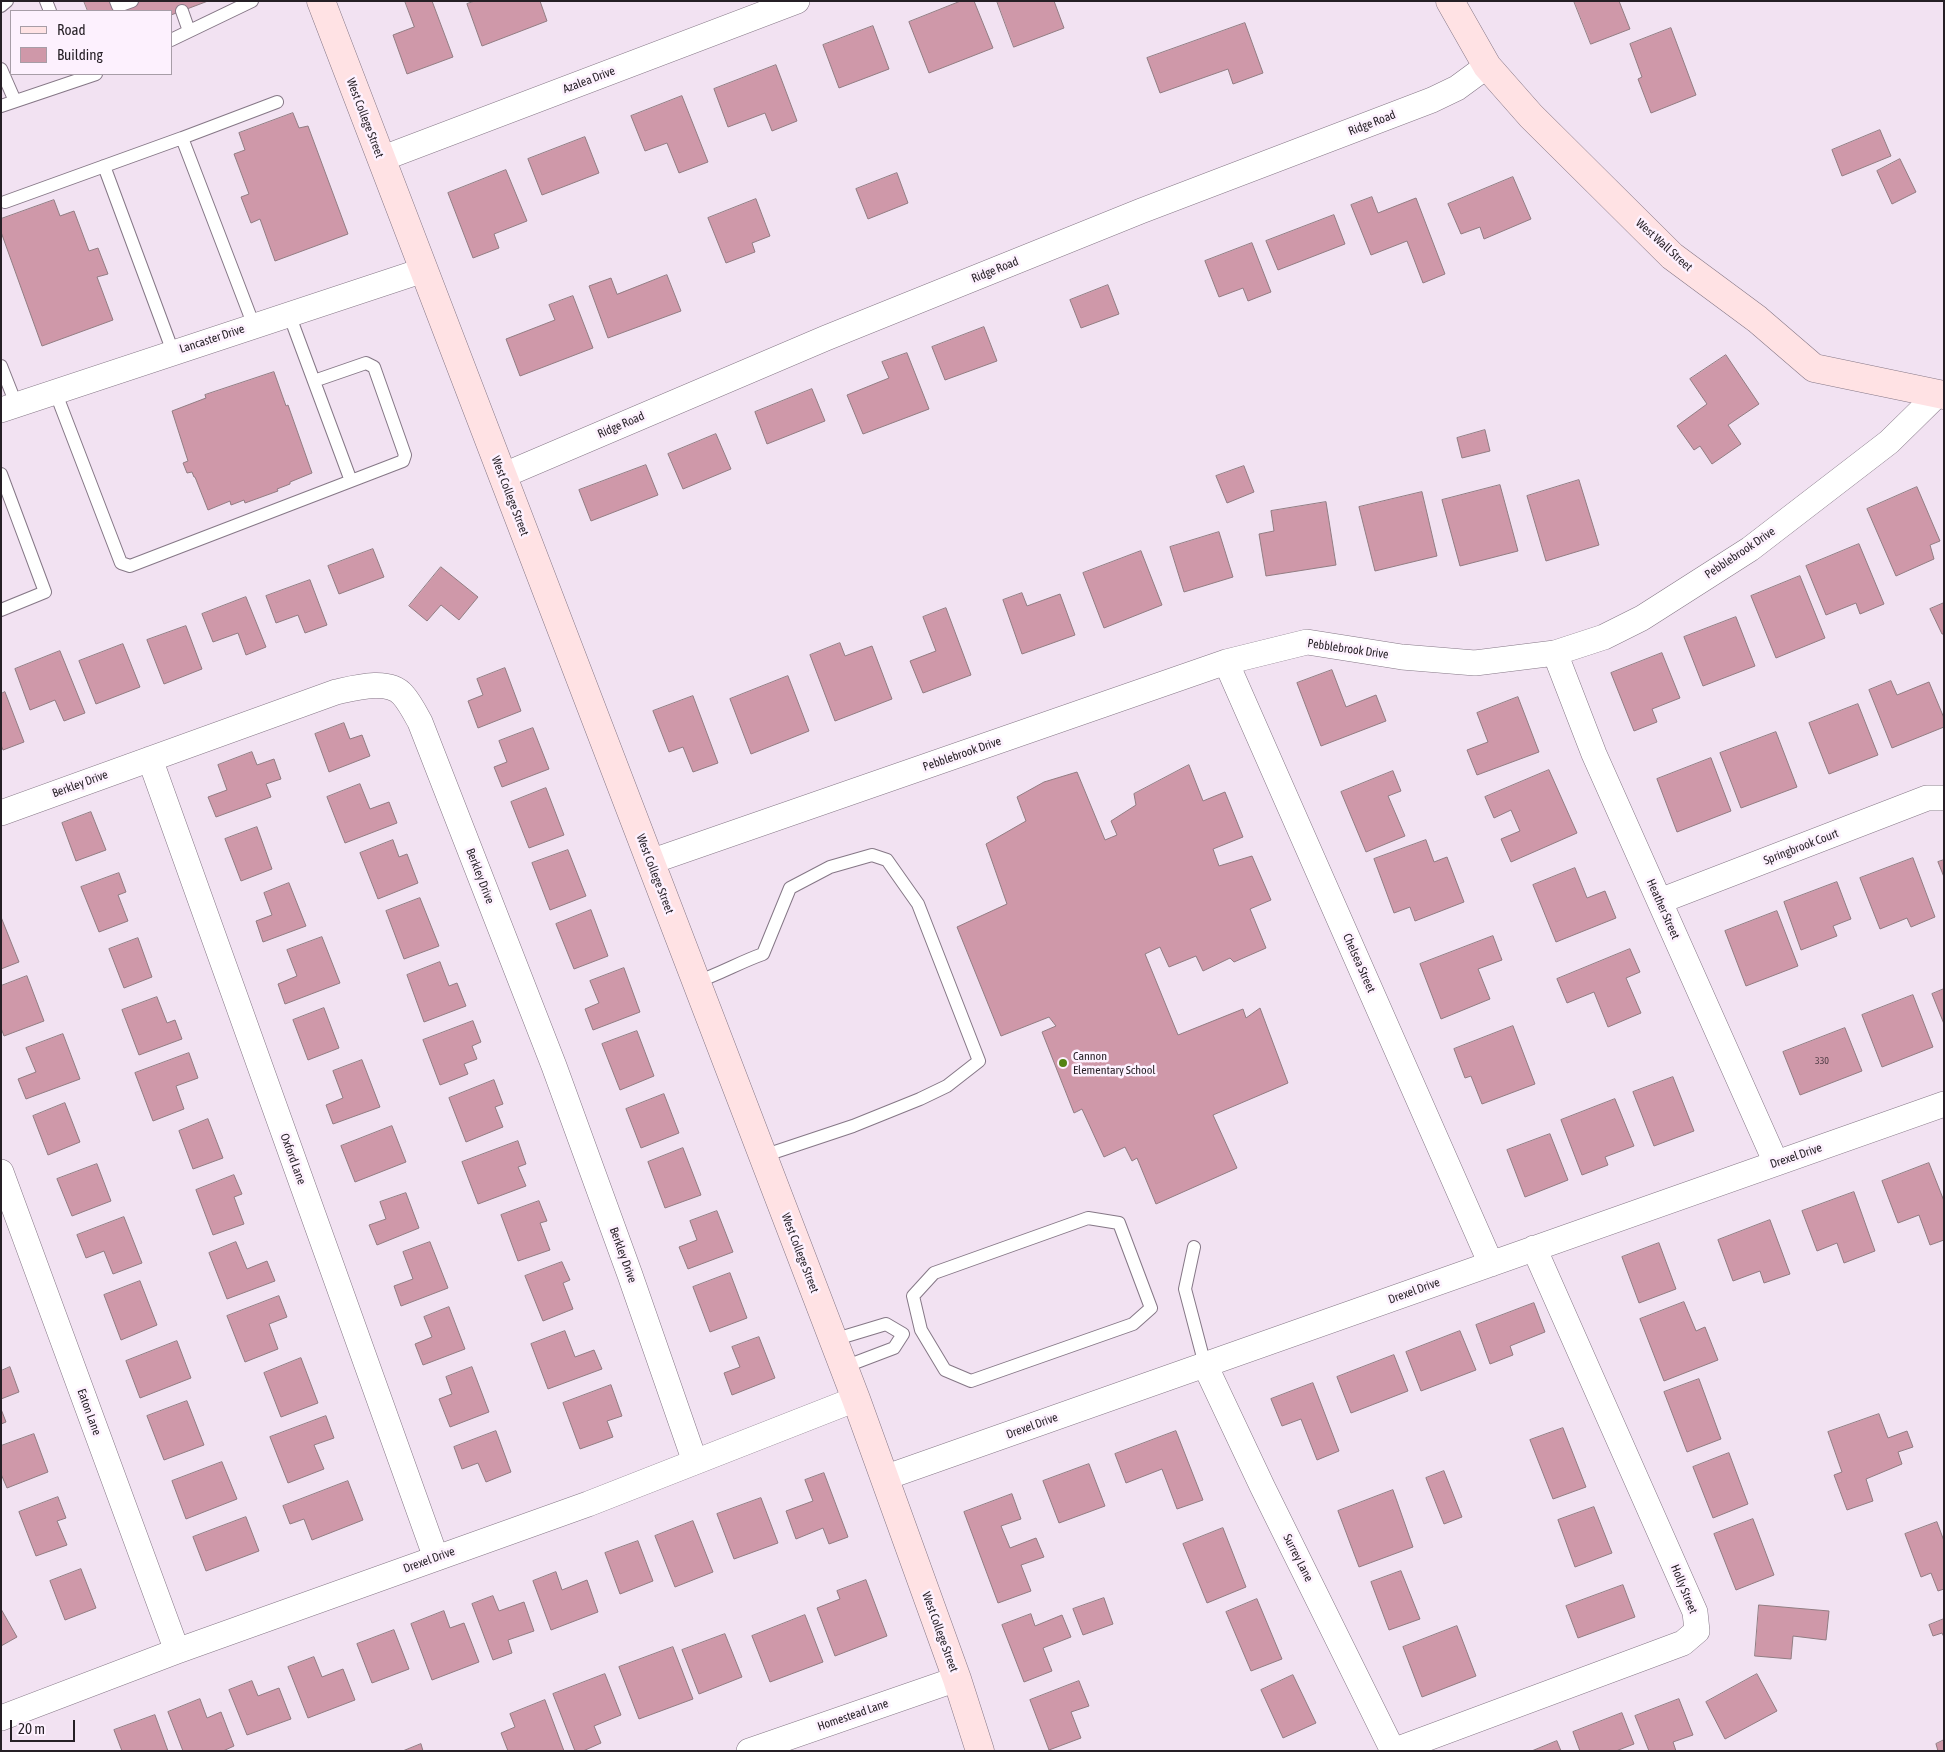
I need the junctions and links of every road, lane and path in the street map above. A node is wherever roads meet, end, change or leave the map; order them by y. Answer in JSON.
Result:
{"nodes":[{"id":1,"x":7,"y":1,"type":"edge"},
{"id":2,"x":116,"y":1,"type":"edge"},
{"id":3,"x":132,"y":1,"type":"edge"},
{"id":4,"x":252,"y":1,"type":"edge"},
{"id":5,"x":320,"y":1,"type":"edge"},
{"id":6,"x":796,"y":1,"type":"edge"},
{"id":7,"x":1450,"y":1,"type":"edge"},
{"id":8,"x":1,"y":6,"type":"edge"},
{"id":9,"x":182,"y":11,"type":"dead end"},
{"id":10,"x":189,"y":31,"type":"junction"},
{"id":11,"x":172,"y":40,"type":"edge"},
{"id":12,"x":1487,"y":66,"type":"junction"},
{"id":13,"x":1,"y":69,"type":"edge"},
{"id":14,"x":89,"y":75,"type":"edge"},
{"id":15,"x":76,"y":77,"type":"edge"},
{"id":16,"x":15,"y":101,"type":"junction"},
{"id":17,"x":277,"y":102,"type":"dead end"},
{"id":18,"x":1,"y":106,"type":"edge"},
{"id":19,"x":182,"y":138,"type":"junction"},
{"id":20,"x":381,"y":159,"type":"junction"},
{"id":21,"x":104,"y":166,"type":"junction"},
{"id":22,"x":5,"y":202,"type":"dead end"},
{"id":23,"x":424,"y":270,"type":"junction"},
{"id":24,"x":289,"y":314,"type":"junction"},
{"id":25,"x":254,"y":326,"type":"junction"},
{"id":26,"x":173,"y":352,"type":"junction"},
{"id":27,"x":1,"y":366,"type":"edge"},
{"id":28,"x":314,"y":381,"type":"junction"},
{"id":29,"x":55,"y":391,"type":"junction"},
{"id":30,"x":1941,"y":394,"type":"edge"},
{"id":31,"x":8,"y":407,"type":"edge"},
{"id":32,"x":1,"y":474,"type":"edge"},
{"id":33,"x":502,"y":476,"type":"junction"},
{"id":34,"x":351,"y":481,"type":"junction"},
{"id":35,"x":1,"y":610,"type":"edge"},
{"id":36,"x":1555,"y":652,"type":"junction"},
{"id":37,"x":1226,"y":662,"type":"junction"},
{"id":38,"x":150,"y":759,"type":"junction"},
{"id":39,"x":1944,"y":798,"type":"edge"},
{"id":40,"x":1,"y":813,"type":"edge"},
{"id":41,"x":650,"y":862,"type":"junction"},
{"id":42,"x":1660,"y":901,"type":"junction"},
{"id":43,"x":696,"y":982,"type":"junction"},
{"id":44,"x":1944,"y":1104,"type":"edge"},
{"id":45,"x":763,"y":1156,"type":"junction"},
{"id":46,"x":1776,"y":1163,"type":"junction"},
{"id":47,"x":1,"y":1172,"type":"edge"},
{"id":48,"x":1194,"y":1247,"type":"dead end"},
{"id":49,"x":1534,"y":1248,"type":"junction"},
{"id":50,"x":1491,"y":1264,"type":"junction"},
{"id":51,"x":921,"y":1330,"type":"junction"},
{"id":52,"x":903,"y":1334,"type":"junction"},
{"id":53,"x":833,"y":1340,"type":"junction"},
{"id":54,"x":1205,"y":1365,"type":"junction"},
{"id":55,"x":844,"y":1367,"type":"junction"},
{"id":56,"x":856,"y":1399,"type":"junction"},
{"id":57,"x":695,"y":1462,"type":"junction"},
{"id":58,"x":884,"y":1478,"type":"junction"},
{"id":59,"x":436,"y":1558,"type":"junction"},
{"id":60,"x":177,"y":1651,"type":"junction"},
{"id":61,"x":957,"y":1679,"type":"junction"},
{"id":62,"x":1,"y":1718,"type":"edge"},
{"id":63,"x":749,"y":1751,"type":"edge"},
{"id":64,"x":980,"y":1751,"type":"edge"},
{"id":65,"x":1393,"y":1751,"type":"edge"}],
"edges":[{"from":1,"to":8,"type":"lane"},
{"from":2,"to":3,"type":"lane"},
{"from":4,"to":10,"type":"lane"},
{"from":5,"to":20,"type":"street","name":"West College Street"},
{"from":6,"to":20,"type":"street","name":"Azalea Drive"},
{"from":7,"to":12,"type":"street","name":"West Wall Street"},
{"from":9,"to":10,"type":"lane"},
{"from":10,"to":11,"type":"lane"},
{"from":12,"to":30,"type":"street","name":"West Wall Street"},
{"from":12,"to":33,"type":"street","name":"Ridge Road"},
{"from":13,"to":16,"type":"lane"},
{"from":14,"to":15,"type":"lane"},
{"from":15,"to":16,"type":"lane"},
{"from":16,"to":18,"type":"lane"},
{"from":17,"to":19,"type":"lane"},
{"from":19,"to":21,"type":"lane"},
{"from":19,"to":25,"type":"lane"},
{"from":20,"to":23,"type":"street","name":"West College Street"},
{"from":21,"to":22,"type":"lane"},
{"from":21,"to":26,"type":"lane"},
{"from":23,"to":24,"type":"street","name":"Lancaster Drive"},
{"from":23,"to":33,"type":"street","name":"West College Street"},
{"from":24,"to":25,"type":"street","name":"Lancaster Drive"},
{"from":24,"to":28,"type":"lane"},
{"from":25,"to":26,"type":"street","name":"Lancaster Drive"},
{"from":26,"to":29,"type":"street","name":"Lancaster Drive"},
{"from":27,"to":31,"type":"lane"},
{"from":28,"to":34,"type":"lane"},
{"from":28,"to":34,"type":"lane"},
{"from":29,"to":31,"type":"street","name":"Lancaster Drive"},
{"from":29,"to":34,"type":"lane"},
{"from":30,"to":36,"type":"street","name":"Pebblebrook Drive"},
{"from":32,"to":35,"type":"lane"},
{"from":33,"to":41,"type":"street","name":"West College Street"},
{"from":36,"to":37,"type":"street","name":"Pebblebrook Drive"},
{"from":36,"to":42,"type":"street","name":"Heather Street"},
{"from":37,"to":41,"type":"street","name":"Pebblebrook Drive"},
{"from":37,"to":50,"type":"street","name":"Chelsea Street"},
{"from":38,"to":40,"type":"street","name":"Berkley Drive"},
{"from":38,"to":57,"type":"street","name":"Berkley Drive"},
{"from":38,"to":59,"type":"street","name":"Oxford Lane"},
{"from":39,"to":42,"type":"street","name":"Springbrook Court"},
{"from":41,"to":43,"type":"street","name":"West College Street"},
{"from":42,"to":46,"type":"street","name":"Heather Street"},
{"from":43,"to":45,"type":"street","name":"West College Street"},
{"from":43,"to":45,"type":"lane"},
{"from":44,"to":46,"type":"street","name":"Drexel Drive"},
{"from":45,"to":53,"type":"street","name":"West College Street"},
{"from":46,"to":49,"type":"street","name":"Drexel Drive"},
{"from":47,"to":60,"type":"street","name":"Eaton Lane"},
{"from":48,"to":54,"type":"lane"},
{"from":49,"to":50,"type":"street","name":"Drexel Drive"},
{"from":49,"to":65,"type":"street","name":"Holly Street"},
{"from":50,"to":54,"type":"street","name":"Drexel Drive"},
{"from":51,"to":51,"type":"lane"},
{"from":51,"to":52,"type":"lane"},
{"from":52,"to":53,"type":"lane"},
{"from":52,"to":55,"type":"lane"},
{"from":53,"to":55,"type":"street","name":"West College Street"},
{"from":54,"to":58,"type":"street","name":"Drexel Drive"},
{"from":54,"to":65,"type":"street","name":"Surrey Lane"},
{"from":55,"to":56,"type":"street","name":"West College Street"},
{"from":56,"to":57,"type":"street","name":"Drexel Drive"},
{"from":56,"to":58,"type":"street","name":"West College Street"},
{"from":57,"to":59,"type":"street","name":"Drexel Drive"},
{"from":58,"to":61,"type":"street","name":"West College Street"},
{"from":59,"to":60,"type":"street","name":"Drexel Drive"},
{"from":60,"to":62,"type":"street","name":"Drexel Drive"},
{"from":61,"to":63,"type":"street","name":"Homestead Lane"},
{"from":61,"to":64,"type":"street","name":"West College Street"}]}
